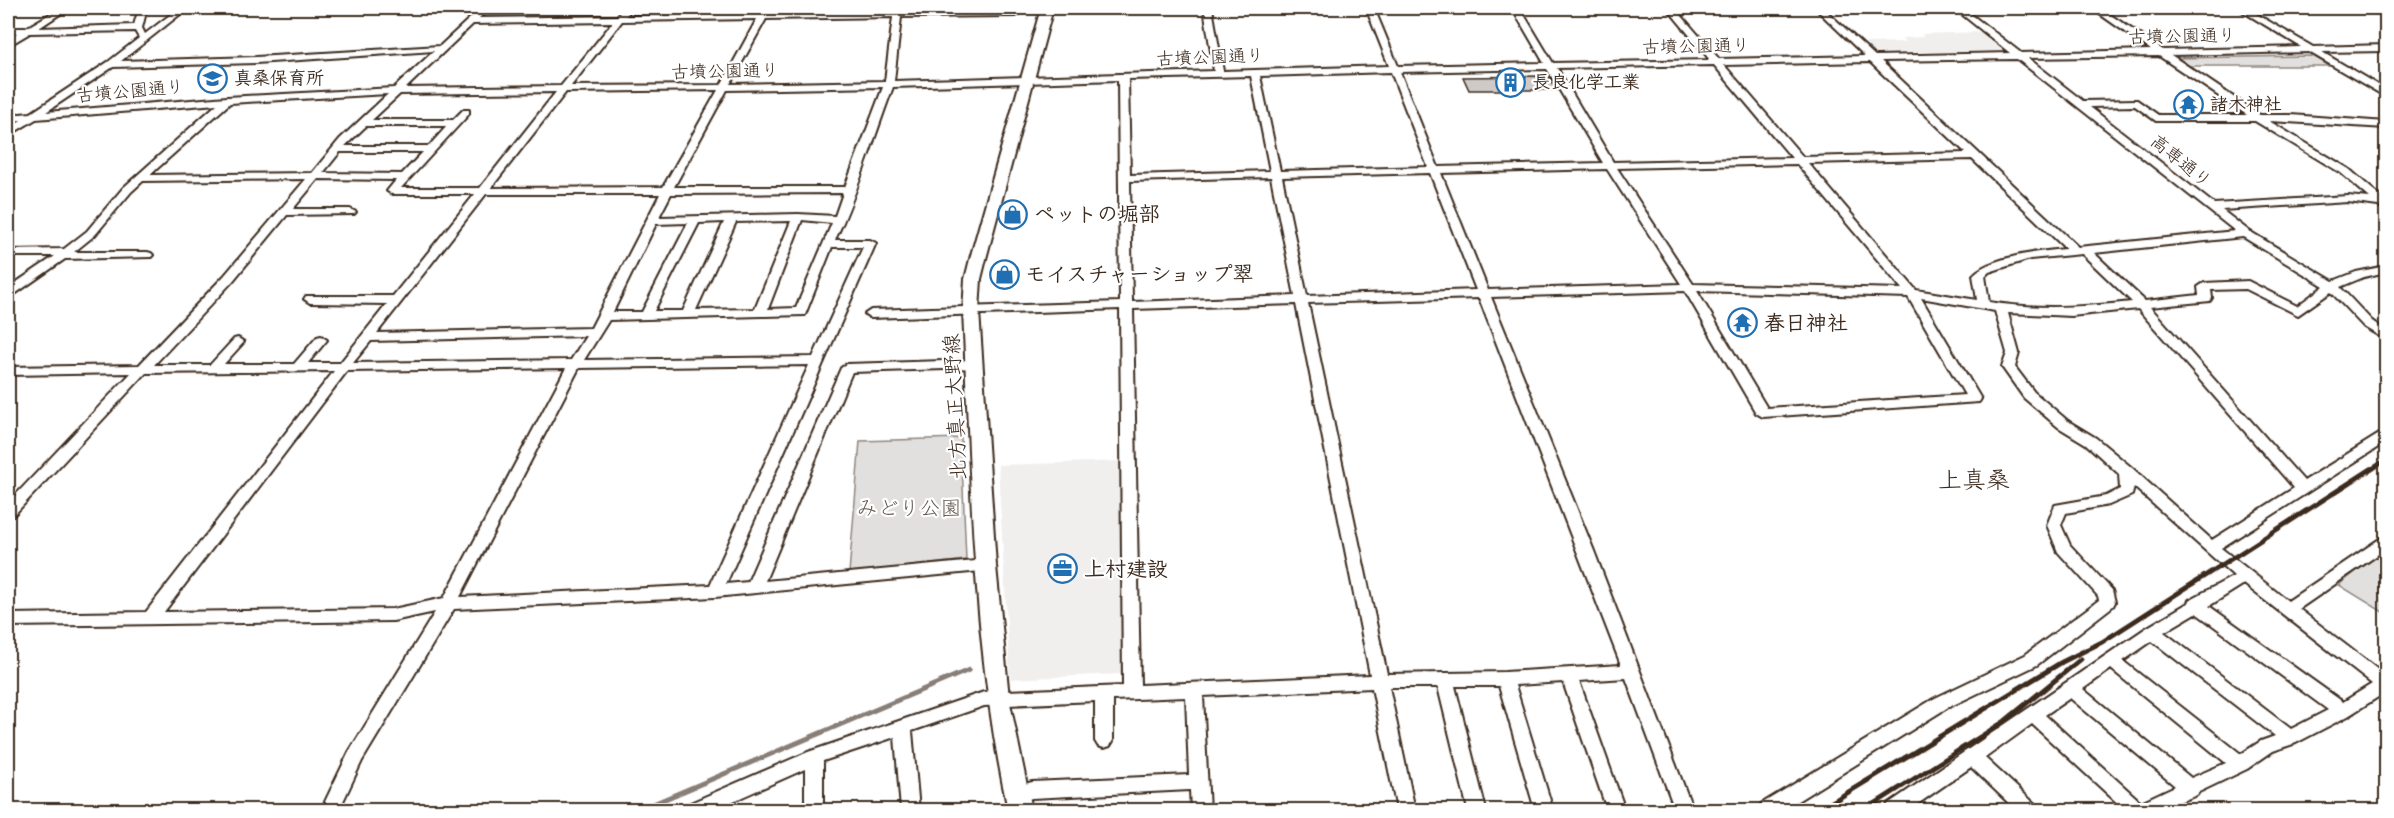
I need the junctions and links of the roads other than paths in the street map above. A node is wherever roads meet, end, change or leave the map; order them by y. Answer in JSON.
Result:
{"nodes":[{"id":1,"x":65,"y":8,"type":"edge"},
{"id":2,"x":143,"y":8,"type":"edge"},
{"id":3,"x":184,"y":8,"type":"edge"},
{"id":4,"x":485,"y":8,"type":"edge"},
{"id":5,"x":628,"y":8,"type":"edge"},
{"id":6,"x":1047,"y":8,"type":"edge"},
{"id":7,"x":1208,"y":8,"type":"edge"},
{"id":8,"x":1370,"y":8,"type":"edge"},
{"id":9,"x":1516,"y":8,"type":"edge"},
{"id":10,"x":1671,"y":8,"type":"edge"},
{"id":11,"x":1819,"y":8,"type":"edge"},
{"id":12,"x":1958,"y":8,"type":"edge"},
{"id":13,"x":2095,"y":8,"type":"edge"},
{"id":14,"x":2241,"y":8,"type":"edge"},
{"id":15,"x":2372,"y":8,"type":"edge"},
{"id":16,"x":897,"y":12,"type":"edge"},
{"id":17,"x":765,"y":13,"type":"edge"},
{"id":18,"x":1016,"y":14,"type":"dead end"},
{"id":19,"x":2386,"y":16,"type":"edge"},
{"id":20,"x":618,"y":20,"type":"junction"},
{"id":21,"x":473,"y":21,"type":"junction"},
{"id":22,"x":138,"y":28,"type":"junction"},
{"id":23,"x":8,"y":31,"type":"edge"},
{"id":24,"x":26,"y":31,"type":"junction"},
{"id":25,"x":142,"y":38,"type":"junction"},
{"id":26,"x":8,"y":43,"type":"edge"},
{"id":27,"x":444,"y":48,"type":"junction"},
{"id":28,"x":2386,"y":48,"type":"edge"},
{"id":29,"x":2309,"y":49,"type":"junction"},
{"id":30,"x":2161,"y":52,"type":"junction"},
{"id":31,"x":2019,"y":56,"type":"junction"},
{"id":32,"x":1872,"y":58,"type":"junction"},
{"id":33,"x":1720,"y":62,"type":"junction"},
{"id":34,"x":111,"y":64,"type":"junction"},
{"id":35,"x":1552,"y":66,"type":"junction"},
{"id":36,"x":1396,"y":69,"type":"junction"},
{"id":37,"x":1255,"y":73,"type":"junction"},
{"id":38,"x":1219,"y":74,"type":"junction"},
{"id":39,"x":1123,"y":77,"type":"junction"},
{"id":40,"x":1029,"y":80,"type":"junction"},
{"id":41,"x":889,"y":84,"type":"junction"},
{"id":42,"x":724,"y":88,"type":"junction"},
{"id":43,"x":563,"y":90,"type":"junction"},
{"id":44,"x":398,"y":91,"type":"junction"},
{"id":45,"x":2386,"y":94,"type":"edge"},
{"id":46,"x":227,"y":100,"type":"junction"},
{"id":47,"x":2083,"y":104,"type":"junction"},
{"id":48,"x":466,"y":112,"type":"dead end"},
{"id":49,"x":36,"y":115,"type":"junction"},
{"id":50,"x":8,"y":118,"type":"edge"},
{"id":51,"x":2259,"y":119,"type":"junction"},
{"id":52,"x":364,"y":123,"type":"junction"},
{"id":53,"x":456,"y":123,"type":"junction"},
{"id":54,"x":2386,"y":124,"type":"edge"},
{"id":55,"x":8,"y":133,"type":"edge"},
{"id":56,"x":432,"y":148,"type":"junction"},
{"id":57,"x":338,"y":149,"type":"junction"},
{"id":58,"x":1975,"y":156,"type":"junction"},
{"id":59,"x":1800,"y":161,"type":"junction"},
{"id":60,"x":1610,"y":164,"type":"junction"},
{"id":61,"x":1435,"y":170,"type":"junction"},
{"id":62,"x":1278,"y":174,"type":"junction"},
{"id":63,"x":314,"y":177,"type":"junction"},
{"id":64,"x":405,"y":177,"type":"junction"},
{"id":65,"x":140,"y":178,"type":"junction"},
{"id":66,"x":1126,"y":178,"type":"junction"},
{"id":67,"x":849,"y":190,"type":"junction"},
{"id":68,"x":482,"y":191,"type":"junction"},
{"id":69,"x":666,"y":192,"type":"junction"},
{"id":70,"x":2384,"y":205,"type":"edge"},
{"id":71,"x":2212,"y":207,"type":"junction"},
{"id":72,"x":284,"y":212,"type":"junction"},
{"id":73,"x":350,"y":212,"type":"dead end"},
{"id":74,"x":732,"y":218,"type":"junction"},
{"id":75,"x":798,"y":218,"type":"junction"},
{"id":76,"x":695,"y":220,"type":"junction"},
{"id":77,"x":839,"y":220,"type":"junction"},
{"id":78,"x":651,"y":221,"type":"junction"},
{"id":79,"x":2245,"y":233,"type":"junction"},
{"id":80,"x":828,"y":244,"type":"junction"},
{"id":81,"x":2080,"y":251,"type":"junction"},
{"id":82,"x":8,"y":253,"type":"edge"},
{"id":83,"x":65,"y":254,"type":"junction"},
{"id":84,"x":147,"y":255,"type":"dead end"},
{"id":85,"x":2386,"y":270,"type":"edge"},
{"id":86,"x":2331,"y":285,"type":"junction"},
{"id":87,"x":1689,"y":287,"type":"junction"},
{"id":88,"x":1912,"y":292,"type":"junction"},
{"id":89,"x":8,"y":293,"type":"edge"},
{"id":90,"x":1485,"y":295,"type":"junction"},
{"id":91,"x":310,"y":299,"type":"dead end"},
{"id":92,"x":397,"y":300,"type":"junction"},
{"id":93,"x":1303,"y":300,"type":"junction"},
{"id":94,"x":1983,"y":303,"type":"junction"},
{"id":95,"x":2140,"y":303,"type":"junction"},
{"id":96,"x":1126,"y":306,"type":"junction"},
{"id":97,"x":2000,"y":308,"type":"junction"},
{"id":98,"x":971,"y":311,"type":"junction"},
{"id":99,"x":760,"y":313,"type":"junction"},
{"id":100,"x":688,"y":314,"type":"junction"},
{"id":101,"x":871,"y":314,"type":"dead end"},
{"id":102,"x":646,"y":315,"type":"junction"},
{"id":103,"x":605,"y":316,"type":"junction"},
{"id":104,"x":595,"y":332,"type":"junction"},
{"id":105,"x":2386,"y":336,"type":"edge"},
{"id":106,"x":368,"y":337,"type":"junction"},
{"id":107,"x":321,"y":340,"type":"dead end"},
{"id":108,"x":238,"y":342,"type":"dead end"},
{"id":109,"x":819,"y":361,"type":"junction"},
{"id":110,"x":576,"y":362,"type":"junction"},
{"id":111,"x":976,"y":364,"type":"junction"},
{"id":112,"x":345,"y":365,"type":"junction"},
{"id":113,"x":299,"y":366,"type":"junction"},
{"id":114,"x":215,"y":367,"type":"junction"},
{"id":115,"x":146,"y":369,"type":"junction"},
{"id":116,"x":8,"y":371,"type":"edge"},
{"id":117,"x":2386,"y":436,"type":"edge"},
{"id":118,"x":2126,"y":470,"type":"junction"},
{"id":119,"x":2303,"y":489,"type":"junction"},
{"id":120,"x":8,"y":512,"type":"edge"},
{"id":121,"x":2386,"y":543,"type":"edge"},
{"id":122,"x":2212,"y":547,"type":"junction"},
{"id":123,"x":986,"y":566,"type":"junction"},
{"id":124,"x":2247,"y":575,"type":"junction"},
{"id":125,"x":754,"y":587,"type":"junction"},
{"id":126,"x":716,"y":591,"type":"junction"},
{"id":127,"x":449,"y":603,"type":"junction"},
{"id":128,"x":2196,"y":604,"type":"junction"},
{"id":129,"x":2289,"y":609,"type":"junction"},
{"id":130,"x":152,"y":617,"type":"junction"},
{"id":131,"x":8,"y":620,"type":"edge"},
{"id":132,"x":2152,"y":632,"type":"junction"},
{"id":133,"x":2112,"y":661,"type":"junction"},
{"id":134,"x":1631,"y":671,"type":"junction"},
{"id":135,"x":1569,"y":676,"type":"junction"},
{"id":136,"x":1445,"y":679,"type":"junction"},
{"id":137,"x":1505,"y":679,"type":"junction"},
{"id":138,"x":1378,"y":681,"type":"junction"},
{"id":139,"x":2386,"y":684,"type":"edge"},
{"id":140,"x":1194,"y":689,"type":"junction"},
{"id":141,"x":2071,"y":689,"type":"junction"},
{"id":142,"x":1132,"y":693,"type":"junction"},
{"id":143,"x":1104,"y":694,"type":"junction"},
{"id":144,"x":998,"y":698,"type":"junction"},
{"id":145,"x":2342,"y":711,"type":"junction"},
{"id":146,"x":2034,"y":715,"type":"junction"},
{"id":147,"x":903,"y":727,"type":"junction"},
{"id":148,"x":2289,"y":738,"type":"junction"},
{"id":149,"x":1104,"y":741,"type":"dead end"},
{"id":150,"x":814,"y":757,"type":"junction"},
{"id":151,"x":1972,"y":757,"type":"junction"},
{"id":152,"x":2241,"y":764,"type":"junction"},
{"id":153,"x":1198,"y":782,"type":"junction"},
{"id":154,"x":2191,"y":789,"type":"junction"},
{"id":155,"x":1018,"y":802,"type":"edge"},
{"id":156,"x":330,"y":810,"type":"edge"},
{"id":157,"x":695,"y":810,"type":"edge"},
{"id":158,"x":814,"y":810,"type":"edge"},
{"id":159,"x":910,"y":810,"type":"edge"},
{"id":160,"x":1200,"y":810,"type":"edge"},
{"id":161,"x":1406,"y":810,"type":"edge"},
{"id":162,"x":1477,"y":810,"type":"edge"},
{"id":163,"x":1544,"y":810,"type":"edge"},
{"id":164,"x":1616,"y":810,"type":"edge"},
{"id":165,"x":1684,"y":810,"type":"edge"},
{"id":166,"x":1768,"y":810,"type":"edge"},
{"id":167,"x":1895,"y":810,"type":"edge"},
{"id":168,"x":2028,"y":810,"type":"edge"},
{"id":169,"x":2139,"y":810,"type":"edge"}],
"edges":[{"from":1,"to":24,"type":"street"},
{"from":2,"to":22,"type":"street"},
{"from":3,"to":25,"type":"street"},
{"from":4,"to":21,"type":"street"},
{"from":5,"to":20,"type":"street"},
{"from":6,"to":40,"type":"main road","name":"北方真正大野線"},
{"from":7,"to":38,"type":"street"},
{"from":8,"to":36,"type":"street"},
{"from":9,"to":35,"type":"street"},
{"from":10,"to":33,"type":"street"},
{"from":11,"to":32,"type":"street"},
{"from":12,"to":31,"type":"street","name":"高専通り"},
{"from":13,"to":30,"type":"street"},
{"from":14,"to":29,"type":"street"},
{"from":15,"to":19,"type":"street"},
{"from":16,"to":17,"type":"street"},
{"from":16,"to":18,"type":"street"},
{"from":16,"to":41,"type":"street"},
{"from":17,"to":20,"type":"street"},
{"from":17,"to":42,"type":"street"},
{"from":20,"to":21,"type":"street"},
{"from":20,"to":43,"type":"street"},
{"from":21,"to":27,"type":"street"},
{"from":22,"to":24,"type":"street"},
{"from":22,"to":25,"type":"street"},
{"from":23,"to":24,"type":"street"},
{"from":24,"to":26,"type":"street"},
{"from":25,"to":34,"type":"street"},
{"from":27,"to":34,"type":"street"},
{"from":27,"to":44,"type":"street"},
{"from":28,"to":29,"type":"street","name":"古墳公園通り"},
{"from":29,"to":30,"type":"street","name":"古墳公園通り"},
{"from":29,"to":45,"type":"street"},
{"from":30,"to":31,"type":"street","name":"古墳公園通り"},
{"from":30,"to":51,"type":"street"},
{"from":31,"to":32,"type":"street","name":"古墳公園通り"},
{"from":31,"to":47,"type":"street","name":"高専通り"},
{"from":32,"to":33,"type":"street","name":"古墳公園通り"},
{"from":32,"to":58,"type":"street"},
{"from":33,"to":35,"type":"street","name":"古墳公園通り"},
{"from":33,"to":59,"type":"street"},
{"from":34,"to":49,"type":"street"},
{"from":35,"to":36,"type":"street","name":"古墳公園通り"},
{"from":35,"to":60,"type":"street"},
{"from":36,"to":37,"type":"street","name":"古墳公園通り"},
{"from":36,"to":61,"type":"street"},
{"from":37,"to":38,"type":"street","name":"古墳公園通り"},
{"from":37,"to":62,"type":"street"},
{"from":38,"to":39,"type":"street","name":"古墳公園通り"},
{"from":39,"to":40,"type":"street","name":"古墳公園通り"},
{"from":39,"to":66,"type":"street"},
{"from":40,"to":41,"type":"street","name":"古墳公園通り"},
{"from":40,"to":98,"type":"main road","name":"北方真正大野線"},
{"from":41,"to":42,"type":"street","name":"古墳公園通り"},
{"from":41,"to":67,"type":"street"},
{"from":42,"to":43,"type":"street","name":"古墳公園通り"},
{"from":42,"to":69,"type":"street"},
{"from":43,"to":44,"type":"street","name":"古墳公園通り"},
{"from":43,"to":68,"type":"street"},
{"from":44,"to":46,"type":"street","name":"古墳公園通り"},
{"from":44,"to":52,"type":"street"},
{"from":46,"to":49,"type":"street","name":"古墳公園通り"},
{"from":46,"to":65,"type":"street"},
{"from":47,"to":51,"type":"street"},
{"from":47,"to":71,"type":"street","name":"高専通り"},
{"from":48,"to":53,"type":"street"},
{"from":49,"to":50,"type":"street","name":"古墳公園通り"},
{"from":49,"to":55,"type":"street"},
{"from":51,"to":54,"type":"street"},
{"from":51,"to":70,"type":"street"},
{"from":52,"to":53,"type":"street"},
{"from":52,"to":57,"type":"street"},
{"from":53,"to":56,"type":"street"},
{"from":56,"to":57,"type":"street"},
{"from":56,"to":64,"type":"street"},
{"from":57,"to":63,"type":"street"},
{"from":58,"to":59,"type":"street"},
{"from":58,"to":81,"type":"street"},
{"from":59,"to":60,"type":"street"},
{"from":59,"to":88,"type":"street"},
{"from":60,"to":61,"type":"street"},
{"from":60,"to":87,"type":"street"},
{"from":61,"to":62,"type":"street"},
{"from":61,"to":90,"type":"street"},
{"from":62,"to":66,"type":"street"},
{"from":62,"to":93,"type":"street"},
{"from":63,"to":64,"type":"street"},
{"from":63,"to":65,"type":"street"},
{"from":63,"to":72,"type":"street"},
{"from":64,"to":68,"type":"street"},
{"from":65,"to":83,"type":"street"},
{"from":66,"to":96,"type":"street"},
{"from":67,"to":69,"type":"street"},
{"from":67,"to":77,"type":"street"},
{"from":68,"to":69,"type":"street"},
{"from":68,"to":92,"type":"street"},
{"from":69,"to":78,"type":"street"},
{"from":70,"to":71,"type":"street"},
{"from":71,"to":79,"type":"street","name":"高専通り"},
{"from":72,"to":73,"type":"street"},
{"from":72,"to":115,"type":"street"},
{"from":74,"to":75,"type":"street"},
{"from":74,"to":76,"type":"street"},
{"from":74,"to":100,"type":"street"},
{"from":75,"to":77,"type":"street"},
{"from":75,"to":99,"type":"street"},
{"from":76,"to":78,"type":"street"},
{"from":76,"to":102,"type":"street"},
{"from":77,"to":80,"type":"street"},
{"from":78,"to":103,"type":"street"},
{"from":79,"to":81,"type":"street"},
{"from":79,"to":86,"type":"street","name":"高専通り"},
{"from":80,"to":99,"type":"street"},
{"from":80,"to":109,"type":"street"},
{"from":81,"to":94,"type":"street"},
{"from":81,"to":95,"type":"street"},
{"from":82,"to":83,"type":"street"},
{"from":83,"to":84,"type":"street"},
{"from":83,"to":89,"type":"street"},
{"from":85,"to":86,"type":"street"},
{"from":86,"to":95,"type":"street"},
{"from":86,"to":105,"type":"street","name":"高専通り"},
{"from":87,"to":88,"type":"street"},
{"from":87,"to":88,"type":"street"},
{"from":87,"to":90,"type":"street"},
{"from":88,"to":94,"type":"street"},
{"from":90,"to":93,"type":"street"},
{"from":90,"to":134,"type":"street"},
{"from":91,"to":92,"type":"street"},
{"from":92,"to":106,"type":"street"},
{"from":93,"to":96,"type":"street"},
{"from":93,"to":138,"type":"street"},
{"from":94,"to":97,"type":"street"},
{"from":95,"to":97,"type":"street"},
{"from":95,"to":119,"type":"street"},
{"from":96,"to":98,"type":"street"},
{"from":96,"to":142,"type":"street"},
{"from":97,"to":118,"type":"street"},
{"from":98,"to":101,"type":"street"},
{"from":98,"to":111,"type":"main road","name":"北方真正大野線"},
{"from":99,"to":100,"type":"street"},
{"from":100,"to":102,"type":"street"},
{"from":102,"to":103,"type":"street"},
{"from":103,"to":104,"type":"street"},
{"from":104,"to":106,"type":"street"},
{"from":104,"to":110,"type":"street"},
{"from":106,"to":112,"type":"street"},
{"from":107,"to":113,"type":"street"},
{"from":108,"to":114,"type":"street"},
{"from":109,"to":110,"type":"street"},
{"from":109,"to":126,"type":"street"},
{"from":110,"to":112,"type":"street"},
{"from":110,"to":127,"type":"street"},
{"from":111,"to":123,"type":"main road","name":"北方真正大野線"},
{"from":111,"to":125,"type":"street"},
{"from":112,"to":113,"type":"street"},
{"from":112,"to":130,"type":"street"},
{"from":113,"to":114,"type":"street"},
{"from":114,"to":115,"type":"street"},
{"from":115,"to":116,"type":"street"},
{"from":115,"to":120,"type":"street"},
{"from":117,"to":119,"type":"street"},
{"from":118,"to":122,"type":"street"},
{"from":118,"to":166,"type":"street"},
{"from":119,"to":122,"type":"street"},
{"from":121,"to":129,"type":"street"},
{"from":122,"to":124,"type":"street"},
{"from":123,"to":125,"type":"street"},
{"from":123,"to":144,"type":"main road","name":"北方真正大野線"},
{"from":124,"to":128,"type":"street"},
{"from":124,"to":129,"type":"street"},
{"from":125,"to":126,"type":"street"},
{"from":126,"to":127,"type":"street"},
{"from":127,"to":130,"type":"street"},
{"from":127,"to":156,"type":"street"},
{"from":128,"to":132,"type":"street"},
{"from":128,"to":145,"type":"street"},
{"from":129,"to":139,"type":"street"},
{"from":130,"to":131,"type":"street"},
{"from":132,"to":133,"type":"street"},
{"from":132,"to":148,"type":"street"},
{"from":133,"to":141,"type":"street"},
{"from":133,"to":152,"type":"street"},
{"from":134,"to":135,"type":"street"},
{"from":134,"to":165,"type":"street"},
{"from":135,"to":137,"type":"street"},
{"from":135,"to":164,"type":"street"},
{"from":136,"to":137,"type":"street"},
{"from":136,"to":138,"type":"street"},
{"from":136,"to":162,"type":"street"},
{"from":137,"to":163,"type":"street"},
{"from":138,"to":140,"type":"street"},
{"from":138,"to":161,"type":"street"},
{"from":139,"to":145,"type":"street"},
{"from":140,"to":142,"type":"street"},
{"from":140,"to":153,"type":"street"},
{"from":141,"to":146,"type":"street"},
{"from":141,"to":154,"type":"street"},
{"from":142,"to":143,"type":"street"},
{"from":143,"to":144,"type":"street"},
{"from":143,"to":149,"type":"street"},
{"from":144,"to":147,"type":"street"},
{"from":144,"to":155,"type":"main road","name":"北方真正大野線"},
{"from":145,"to":148,"type":"street"},
{"from":146,"to":151,"type":"street"},
{"from":146,"to":169,"type":"street"},
{"from":147,"to":150,"type":"street"},
{"from":147,"to":159,"type":"street"},
{"from":148,"to":152,"type":"street"},
{"from":150,"to":157,"type":"street"},
{"from":150,"to":158,"type":"street"},
{"from":151,"to":167,"type":"street"},
{"from":151,"to":168,"type":"street"},
{"from":152,"to":154,"type":"street"},
{"from":153,"to":155,"type":"street"},
{"from":153,"to":160,"type":"street"},
{"from":154,"to":169,"type":"street"}]}
